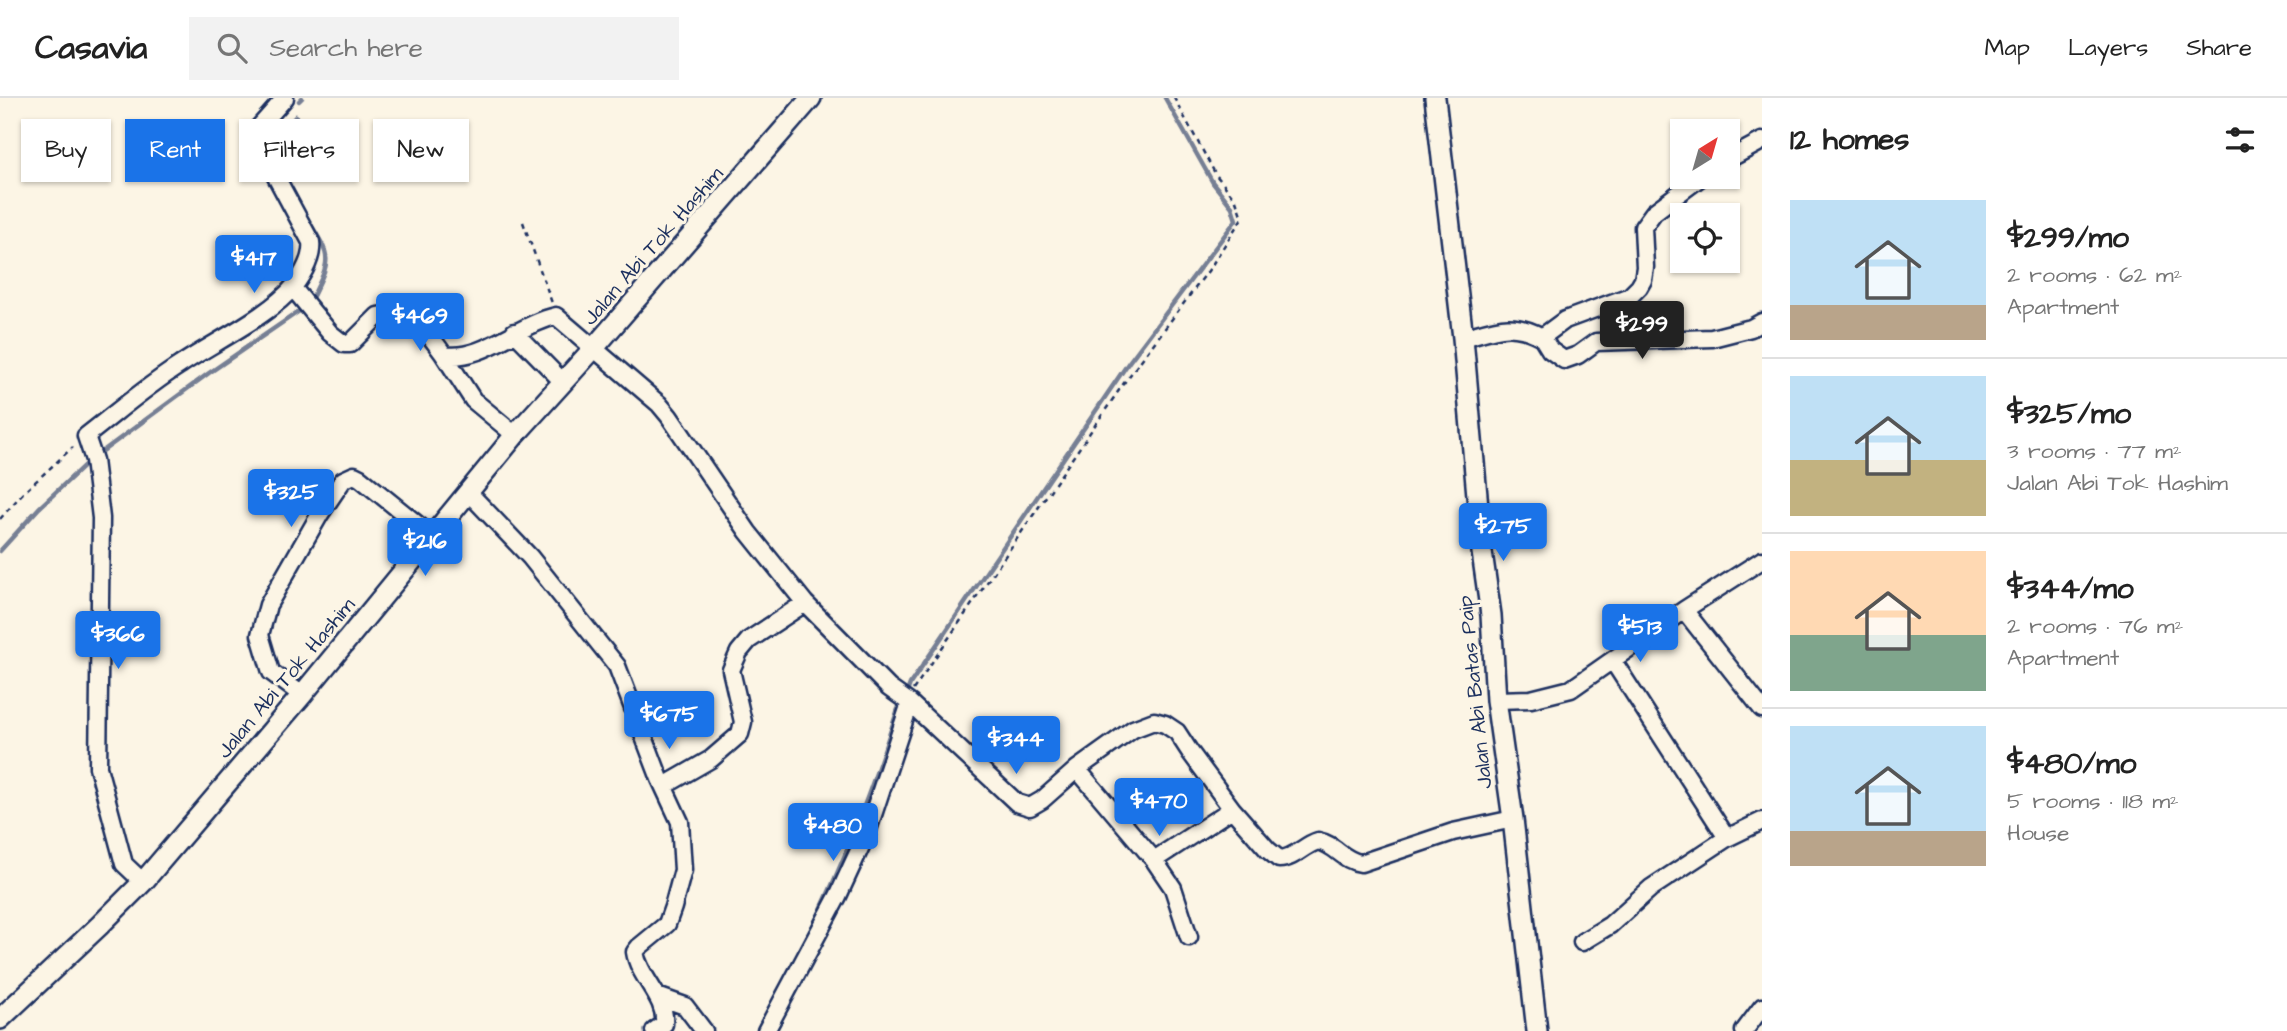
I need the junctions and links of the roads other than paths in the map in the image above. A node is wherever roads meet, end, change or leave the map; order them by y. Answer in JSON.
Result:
{"nodes":[{"id":1,"x":285,"y":98,"type":"edge"},
{"id":2,"x":811,"y":98,"type":"edge"},
{"id":3,"x":1435,"y":98,"type":"edge"},
{"id":4,"x":1762,"y":141,"type":"edge"},
{"id":5,"x":1740,"y":153,"type":"edge"},
{"id":6,"x":1685,"y":189,"type":"edge"},
{"id":7,"x":293,"y":288,"type":"junction"},
{"id":8,"x":1762,"y":322,"type":"edge"},
{"id":9,"x":514,"y":332,"type":"junction"},
{"id":10,"x":1542,"y":337,"type":"junction"},
{"id":11,"x":1463,"y":338,"type":"junction"},
{"id":12,"x":593,"y":349,"type":"junction"},
{"id":13,"x":444,"y":355,"type":"junction"},
{"id":14,"x":563,"y":382,"type":"junction"},
{"id":15,"x":515,"y":435,"type":"junction"},
{"id":16,"x":468,"y":492,"type":"junction"},
{"id":17,"x":433,"y":537,"type":"junction"},
{"id":18,"x":1762,"y":559,"type":"edge"},
{"id":19,"x":804,"y":603,"type":"junction"},
{"id":20,"x":1684,"y":610,"type":"junction"},
{"id":21,"x":1613,"y":661,"type":"junction"},
{"id":22,"x":302,"y":695,"type":"junction"},
{"id":23,"x":1496,"y":700,"type":"junction"},
{"id":24,"x":910,"y":703,"type":"junction"},
{"id":25,"x":1762,"y":709,"type":"edge"},
{"id":26,"x":1077,"y":769,"type":"junction"},
{"id":27,"x":664,"y":786,"type":"junction"},
{"id":28,"x":1233,"y":809,"type":"junction"},
{"id":29,"x":1513,"y":819,"type":"junction"},
{"id":30,"x":1762,"y":821,"type":"edge"},
{"id":31,"x":1727,"y":838,"type":"junction"},
{"id":32,"x":1154,"y":860,"type":"junction"},
{"id":33,"x":143,"y":882,"type":"junction"},
{"id":34,"x":1189,"y":937,"type":"dead end"},
{"id":35,"x":1582,"y":942,"type":"dead end"},
{"id":36,"x":657,"y":996,"type":"junction"},
{"id":37,"x":1762,"y":1007,"type":"edge"},
{"id":38,"x":0,"y":1019,"type":"edge"},
{"id":39,"x":654,"y":1031,"type":"edge"},
{"id":40,"x":704,"y":1031,"type":"edge"},
{"id":41,"x":766,"y":1031,"type":"edge"},
{"id":42,"x":1536,"y":1031,"type":"edge"},
{"id":43,"x":1744,"y":1031,"type":"edge"}],
"edges":[{"from":1,"to":7,"type":"street"},
{"from":2,"to":12,"type":"main road","name":"Jalan Abi Tok Hashim"},
{"from":3,"to":11,"type":"main road","name":"Jalan Abi Batas Paip"},
{"from":4,"to":5,"type":"street"},
{"from":6,"to":10,"type":"street"},
{"from":7,"to":13,"type":"street"},
{"from":7,"to":33,"type":"street"},
{"from":8,"to":10,"type":"street"},
{"from":9,"to":12,"type":"street"},
{"from":9,"to":13,"type":"street"},
{"from":9,"to":14,"type":"street"},
{"from":10,"to":11,"type":"street"},
{"from":11,"to":23,"type":"main road","name":"Jalan Abi Batas Paip"},
{"from":12,"to":14,"type":"main road","name":"Jalan Abi Tok Hashim"},
{"from":12,"to":19,"type":"street"},
{"from":13,"to":15,"type":"street"},
{"from":14,"to":15,"type":"main road","name":"Jalan Abi Tok Hashim"},
{"from":15,"to":16,"type":"main road","name":"Jalan Abi Tok Hashim"},
{"from":16,"to":17,"type":"main road","name":"Jalan Abi Tok Hashim"},
{"from":16,"to":27,"type":"street"},
{"from":17,"to":22,"type":"main road","name":"Jalan Abi Tok Hashim"},
{"from":17,"to":22,"type":"street"},
{"from":18,"to":20,"type":"street"},
{"from":19,"to":24,"type":"street"},
{"from":19,"to":27,"type":"street"},
{"from":20,"to":21,"type":"street"},
{"from":20,"to":25,"type":"street"},
{"from":21,"to":23,"type":"street"},
{"from":21,"to":31,"type":"street"},
{"from":22,"to":33,"type":"main road","name":"Jalan Abi Tok Hashim"},
{"from":23,"to":29,"type":"main road","name":"Jalan Abi Batas Paip"},
{"from":24,"to":26,"type":"street"},
{"from":24,"to":41,"type":"street"},
{"from":26,"to":28,"type":"street"},
{"from":26,"to":32,"type":"street"},
{"from":27,"to":36,"type":"street"},
{"from":28,"to":29,"type":"street"},
{"from":28,"to":32,"type":"street"},
{"from":29,"to":42,"type":"main road","name":"Jalan Abi Batas Paip"},
{"from":30,"to":31,"type":"street"},
{"from":31,"to":35,"type":"street"},
{"from":32,"to":34,"type":"street"},
{"from":33,"to":38,"type":"main road","name":"Jalan Abi Tok Hashim"},
{"from":36,"to":39,"type":"street"},
{"from":36,"to":40,"type":"street"},
{"from":37,"to":43,"type":"street"}]}
